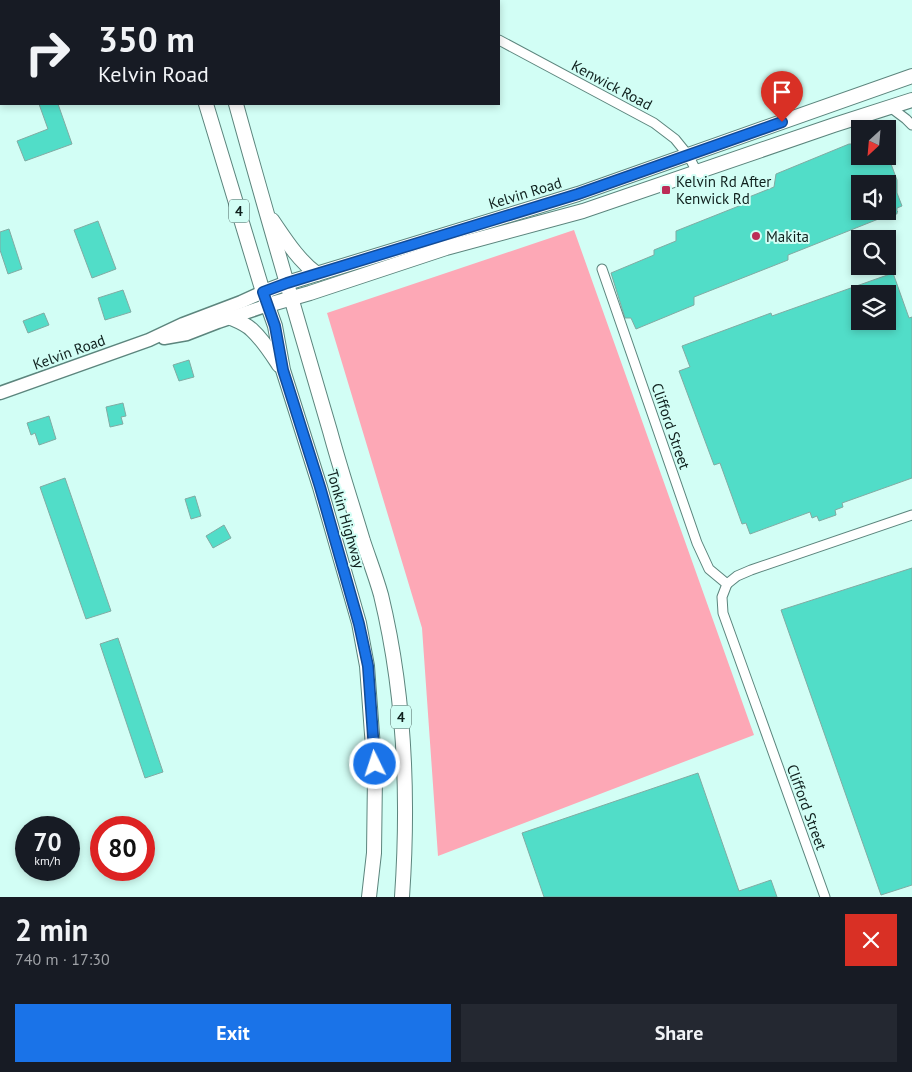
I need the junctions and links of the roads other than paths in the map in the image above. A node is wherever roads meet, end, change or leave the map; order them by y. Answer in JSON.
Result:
{"nodes":[{"id":1,"x":500,"y":41,"type":"edge"},
{"id":2,"x":912,"y":76,"type":"edge"},
{"id":3,"x":912,"y":100,"type":"edge"},
{"id":4,"x":206,"y":105,"type":"edge"},
{"id":5,"x":236,"y":105,"type":"edge"},
{"id":6,"x":890,"y":107,"type":"junction"},
{"id":7,"x":912,"y":125,"type":"edge"},
{"id":8,"x":688,"y":155,"type":"junction"},
{"id":9,"x":697,"y":172,"type":"junction"},
{"id":10,"x":265,"y":211,"type":"junction"},
{"id":11,"x":602,"y":269,"type":"dead end"},
{"id":12,"x":317,"y":274,"type":"junction"},
{"id":13,"x":287,"y":283,"type":"junction"},
{"id":14,"x":263,"y":292,"type":"junction"},
{"id":15,"x":292,"y":299,"type":"junction"},
{"id":16,"x":268,"y":306,"type":"junction"},
{"id":17,"x":231,"y":318,"type":"junction"},
{"id":18,"x":149,"y":340,"type":"junction"},
{"id":19,"x":283,"y":370,"type":"junction"},
{"id":20,"x":0,"y":394,"type":"edge"},
{"id":21,"x":912,"y":515,"type":"edge"},
{"id":22,"x":727,"y":584,"type":"junction"},
{"id":23,"x":369,"y":897,"type":"edge"},
{"id":24,"x":402,"y":897,"type":"edge"},
{"id":25,"x":825,"y":897,"type":"edge"}],
"edges":[{"from":1,"to":8,"type":"street","name":"Kenwick Road"},
{"from":2,"to":8,"type":"main road","name":"Kelvin Road"},
{"from":3,"to":6,"type":"main road","name":"Kelvin Road"},
{"from":4,"to":14,"type":"main road","name":"Tonkin Highway","number":"4"},
{"from":5,"to":10,"type":"main road","name":"Tonkin Highway","number":"4"},
{"from":6,"to":7,"type":"street"},
{"from":6,"to":9,"type":"main road","name":"Kelvin Road"},
{"from":8,"to":9,"type":"street","name":"Kenwick Road"},
{"from":8,"to":12,"type":"main road","name":"Kelvin Road"},
{"from":9,"to":15,"type":"main road","name":"Kelvin Road"},
{"from":10,"to":12,"type":"main road"},
{"from":10,"to":13,"type":"main road","name":"Tonkin Highway","number":"4"},
{"from":11,"to":22,"type":"street","name":"Clifford Street"},
{"from":12,"to":13,"type":"main road","name":"Kelvin Road"},
{"from":13,"to":14,"type":"main road","name":"Kelvin Road"},
{"from":13,"to":15,"type":"main road","name":"Tonkin Highway","number":"4"},
{"from":14,"to":16,"type":"main road","name":"Tonkin Highway","number":"4"},
{"from":14,"to":18,"type":"main road","name":"Kelvin Road"},
{"from":15,"to":16,"type":"main road","name":"Kelvin Road"},
{"from":15,"to":24,"type":"main road","name":"Tonkin Highway","number":"4"},
{"from":16,"to":17,"type":"main road","name":"Kelvin Road"},
{"from":16,"to":19,"type":"main road","name":"Tonkin Highway","number":"4"},
{"from":17,"to":18,"type":"main road","name":"Kelvin Road"},
{"from":17,"to":19,"type":"main road"},
{"from":18,"to":20,"type":"main road","name":"Kelvin Road"},
{"from":19,"to":23,"type":"main road","name":"Tonkin Highway","number":"4"},
{"from":21,"to":22,"type":"street"},
{"from":22,"to":25,"type":"street","name":"Clifford Street"}]}
